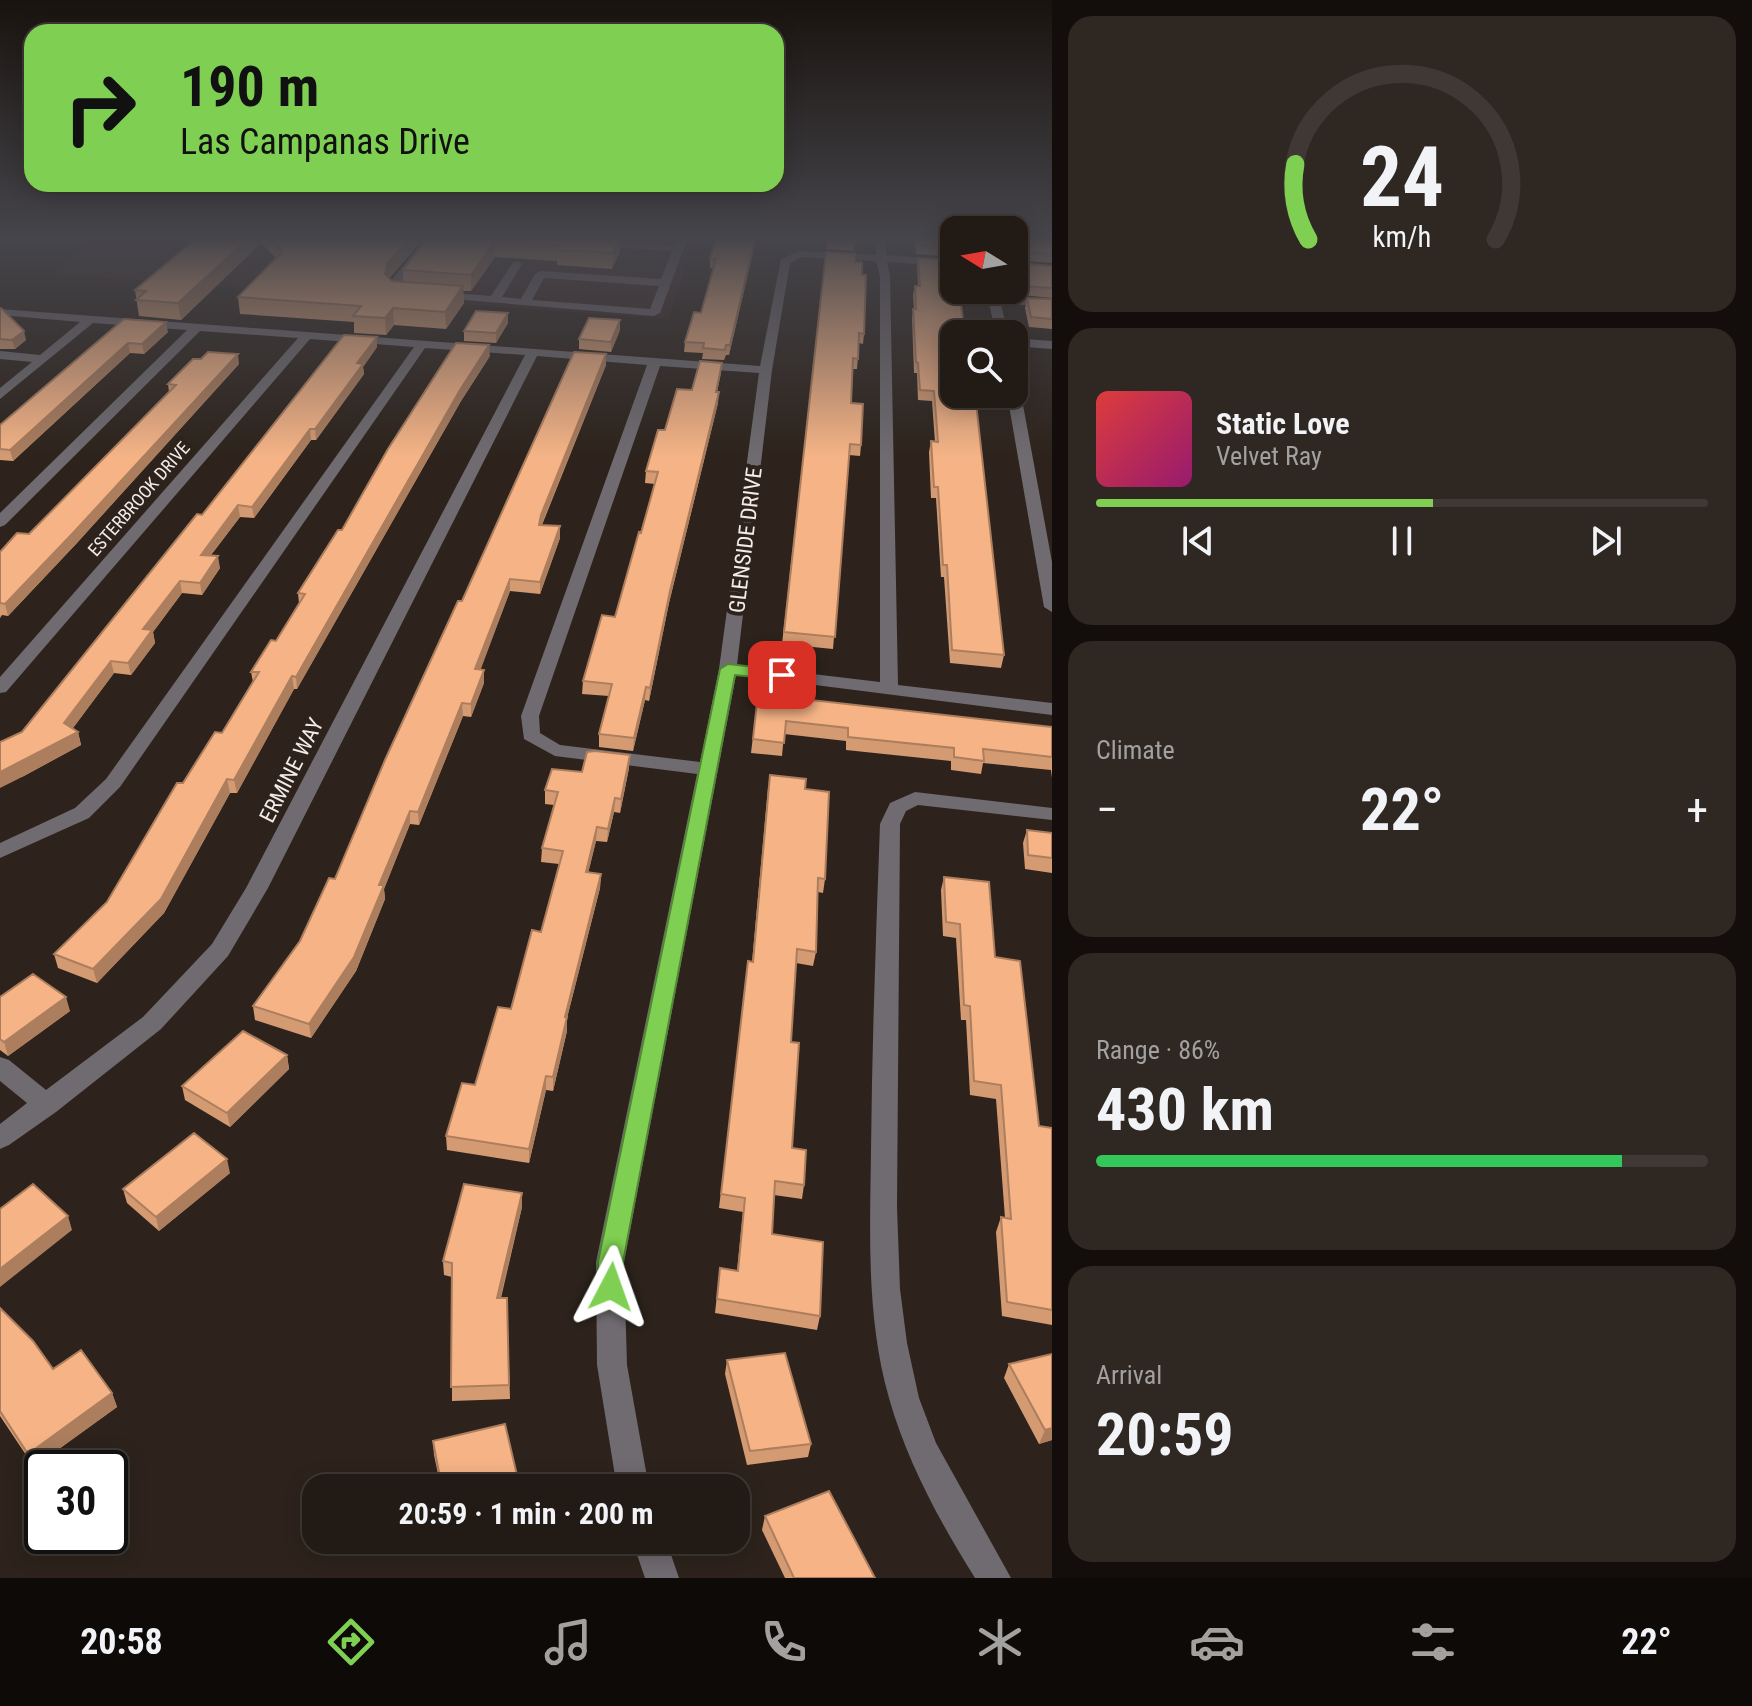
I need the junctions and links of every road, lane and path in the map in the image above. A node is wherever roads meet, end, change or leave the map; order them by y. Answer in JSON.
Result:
{"nodes":[{"id":1,"x":629,"y":311,"type":"edge"},
{"id":2,"x":655,"y":311,"type":"edge"},
{"id":3,"x":776,"y":311,"type":"edge"},
{"id":4,"x":885,"y":311,"type":"edge"},
{"id":5,"x":0,"y":312,"type":"edge"},
{"id":6,"x":90,"y":319,"type":"junction"},
{"id":7,"x":197,"y":327,"type":"junction"},
{"id":8,"x":307,"y":335,"type":"junction"},
{"id":9,"x":1028,"y":343,"type":"edge"},
{"id":10,"x":422,"y":344,"type":"junction"},
{"id":11,"x":1052,"y":345,"type":"edge"},
{"id":12,"x":533,"y":352,"type":"junction"},
{"id":13,"x":0,"y":355,"type":"edge"},
{"id":14,"x":43,"y":359,"type":"junction"},
{"id":15,"x":655,"y":361,"type":"junction"},
{"id":16,"x":766,"y":370,"type":"junction"},
{"id":17,"x":0,"y":395,"type":"edge"},
{"id":18,"x":1016,"y":408,"type":"edge"},
{"id":19,"x":0,"y":522,"type":"edge"},
{"id":20,"x":1052,"y":607,"type":"edge"},
{"id":21,"x":728,"y":669,"type":"junction"},
{"id":22,"x":0,"y":688,"type":"edge"},
{"id":23,"x":889,"y":688,"type":"junction"},
{"id":24,"x":1052,"y":709,"type":"edge"},
{"id":25,"x":707,"y":769,"type":"junction"},
{"id":26,"x":1052,"y":814,"type":"edge"},
{"id":27,"x":0,"y":851,"type":"edge"},
{"id":28,"x":0,"y":1067,"type":"edge"},
{"id":29,"x":47,"y":1105,"type":"junction"},
{"id":30,"x":0,"y":1138,"type":"edge"},
{"id":31,"x":631,"y":1474,"type":"edge"},
{"id":32,"x":654,"y":1554,"type":"edge"},
{"id":33,"x":662,"y":1578,"type":"edge"},
{"id":34,"x":994,"y":1578,"type":"edge"}],
"edges":[{"from":1,"to":2,"type":"street"},
{"from":3,"to":16,"type":"street","name":"GLENSIDE DRIVE"},
{"from":4,"to":23,"type":"street"},
{"from":5,"to":6,"type":"street"},
{"from":6,"to":7,"type":"street"},
{"from":6,"to":14,"type":"street"},
{"from":7,"to":8,"type":"street"},
{"from":7,"to":19,"type":"street"},
{"from":8,"to":10,"type":"street"},
{"from":8,"to":22,"type":"street","name":"ESTERBROOK DRIVE"},
{"from":9,"to":11,"type":"street"},
{"from":10,"to":12,"type":"street"},
{"from":10,"to":27,"type":"street"},
{"from":12,"to":15,"type":"street"},
{"from":12,"to":29,"type":"street","name":"ERMINE WAY"},
{"from":13,"to":14,"type":"street"},
{"from":14,"to":17,"type":"street"},
{"from":15,"to":16,"type":"street"},
{"from":15,"to":25,"type":"street"},
{"from":16,"to":21,"type":"street","name":"GLENSIDE DRIVE"},
{"from":18,"to":20,"type":"street"},
{"from":21,"to":23,"type":"street"},
{"from":21,"to":25,"type":"street","name":"GLENSIDE DRIVE"},
{"from":23,"to":24,"type":"street"},
{"from":25,"to":31,"type":"street","name":"GLENSIDE DRIVE"},
{"from":26,"to":34,"type":"street"},
{"from":28,"to":29,"type":"street"},
{"from":29,"to":30,"type":"street","name":"ERMINE WAY"},
{"from":32,"to":33,"type":"street"}]}
